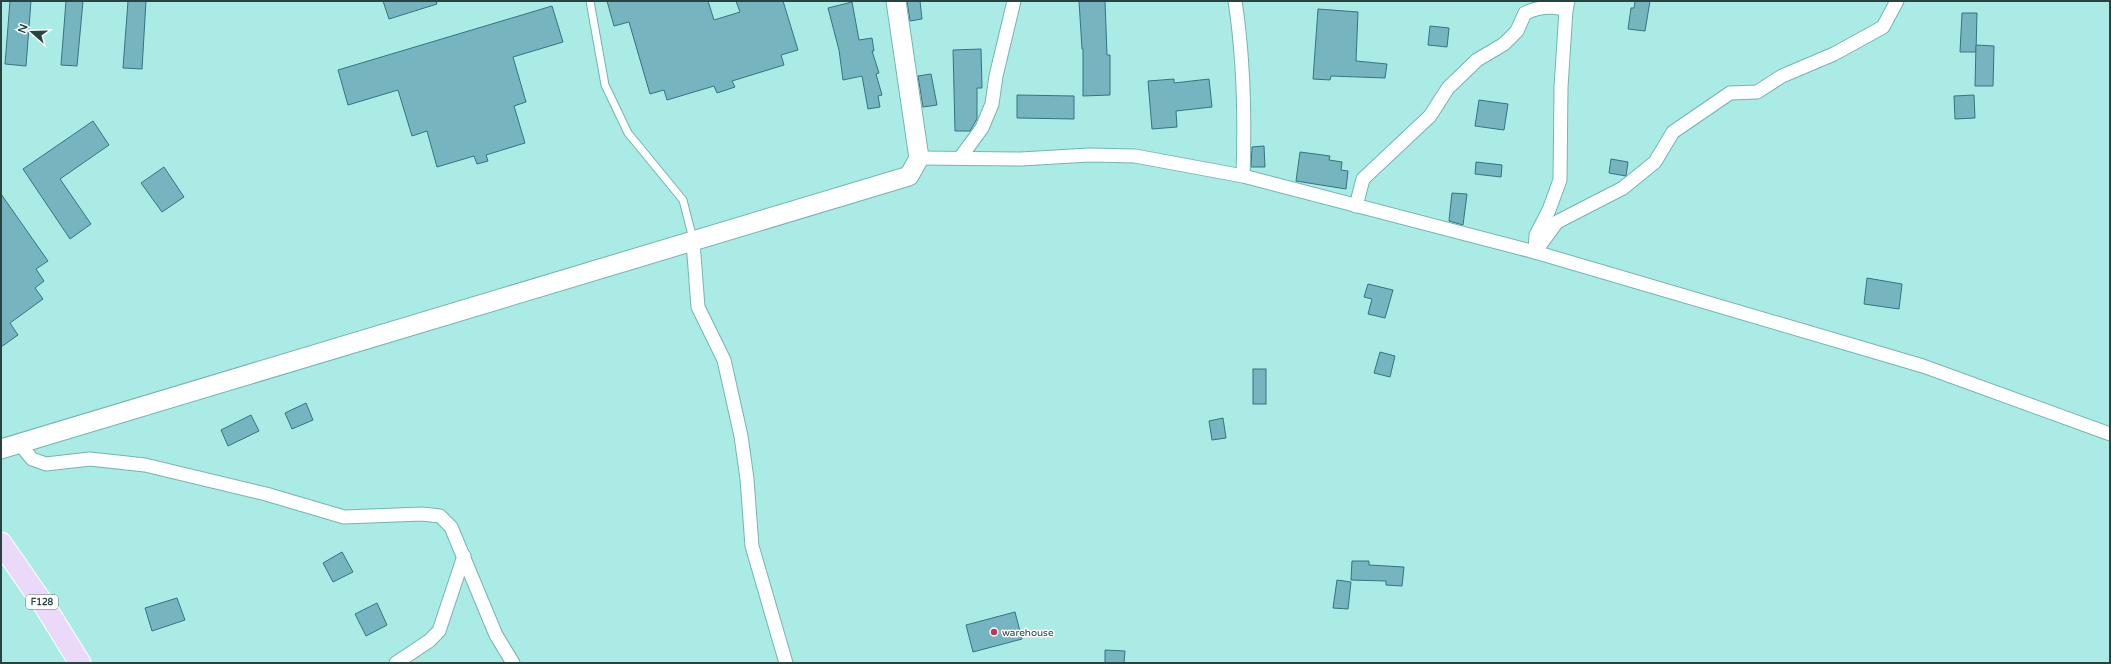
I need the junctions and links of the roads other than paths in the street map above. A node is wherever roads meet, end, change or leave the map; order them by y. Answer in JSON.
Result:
{"nodes":[{"id":1,"x":590,"y":1,"type":"edge"},
{"id":2,"x":896,"y":1,"type":"edge"},
{"id":3,"x":1014,"y":1,"type":"edge"},
{"id":4,"x":1235,"y":1,"type":"edge"},
{"id":5,"x":1897,"y":1,"type":"edge"},
{"id":6,"x":1567,"y":5,"type":"edge"},
{"id":7,"x":919,"y":158,"type":"junction"},
{"id":8,"x":960,"y":158,"type":"junction"},
{"id":9,"x":1243,"y":176,"type":"junction"},
{"id":10,"x":1356,"y":206,"type":"junction"},
{"id":11,"x":693,"y":242,"type":"junction"},
{"id":12,"x":1536,"y":252,"type":"junction"},
{"id":13,"x":2110,"y":434,"type":"edge"},
{"id":14,"x":19,"y":443,"type":"junction"},
{"id":15,"x":1,"y":449,"type":"edge"},
{"id":16,"x":1,"y":543,"type":"edge"},
{"id":17,"x":464,"y":556,"type":"junction"},
{"id":18,"x":80,"y":663,"type":"edge"},
{"id":19,"x":396,"y":663,"type":"edge"},
{"id":20,"x":513,"y":663,"type":"edge"},
{"id":21,"x":786,"y":663,"type":"edge"}],
"edges":[{"from":1,"to":11,"type":"lane"},
{"from":2,"to":7,"type":"street"},
{"from":3,"to":8,"type":"street"},
{"from":4,"to":9,"type":"street"},
{"from":5,"to":12,"type":"street"},
{"from":6,"to":10,"type":"street"},
{"from":6,"to":12,"type":"street"},
{"from":7,"to":8,"type":"street"},
{"from":7,"to":11,"type":"street"},
{"from":8,"to":9,"type":"street"},
{"from":9,"to":10,"type":"street"},
{"from":10,"to":12,"type":"street"},
{"from":11,"to":14,"type":"street"},
{"from":11,"to":21,"type":"street"},
{"from":12,"to":13,"type":"street"},
{"from":14,"to":15,"type":"street"},
{"from":14,"to":17,"type":"street"},
{"from":16,"to":18,"type":"main road","number":"F128"},
{"from":17,"to":19,"type":"street"},
{"from":17,"to":20,"type":"street"}]}
